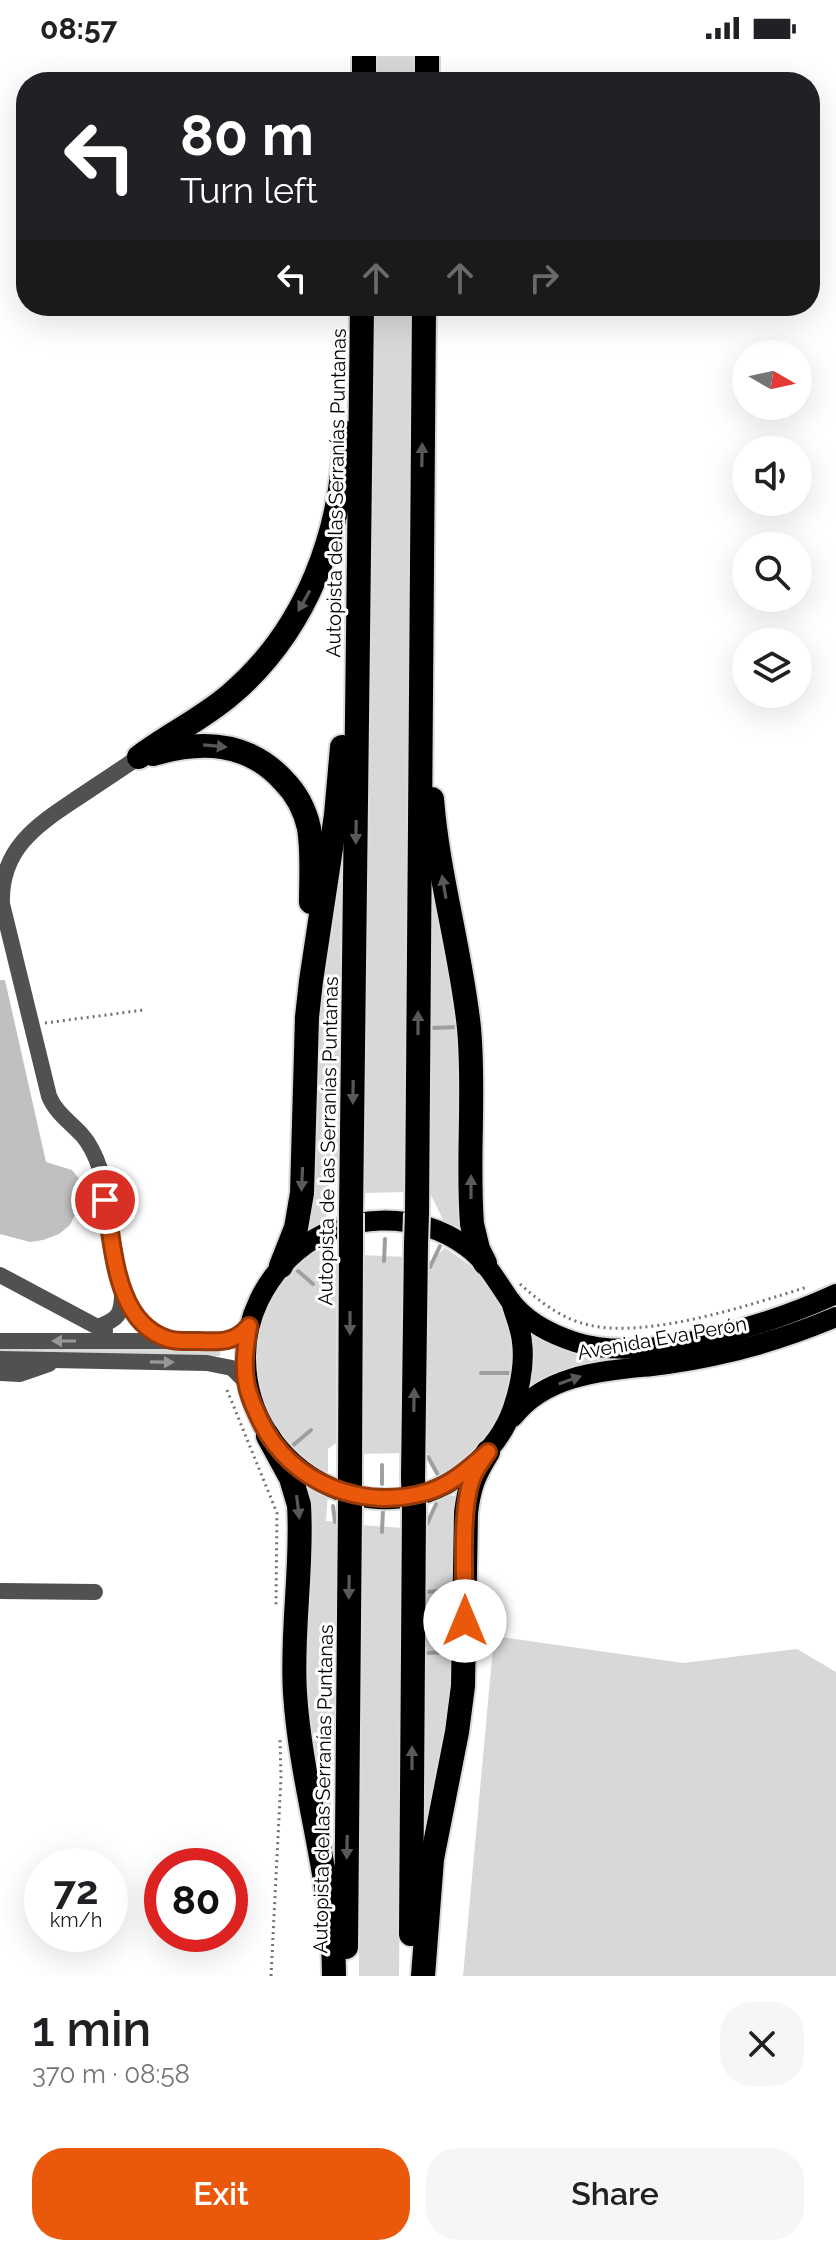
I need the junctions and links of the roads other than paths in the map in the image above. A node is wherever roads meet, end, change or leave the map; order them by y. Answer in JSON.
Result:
{"nodes":[{"id":1,"x":347,"y":316,"type":"edge"},
{"id":2,"x":362,"y":316,"type":"edge"},
{"id":3,"x":424,"y":316,"type":"edge"},
{"id":4,"x":422,"y":498,"type":"junction"},
{"id":5,"x":361,"y":518,"type":"junction"},
{"id":6,"x":139,"y":757,"type":"junction"},
{"id":7,"x":311,"y":981,"type":"junction"},
{"id":8,"x":485,"y":1263,"type":"junction"},
{"id":9,"x":281,"y":1266,"type":"junction"},
{"id":10,"x":0,"y":1275,"type":"edge"},
{"id":11,"x":515,"y":1292,"type":"junction"},
{"id":12,"x":122,"y":1293,"type":"junction"},
{"id":13,"x":836,"y":1294,"type":"edge"},
{"id":14,"x":836,"y":1317,"type":"edge"},
{"id":15,"x":249,"y":1326,"type":"junction"},
{"id":16,"x":98,"y":1327,"type":"junction"},
{"id":17,"x":170,"y":1340,"type":"junction"},
{"id":18,"x":0,"y":1341,"type":"edge"},
{"id":19,"x":124,"y":1341,"type":"junction"},
{"id":20,"x":0,"y":1359,"type":"edge"},
{"id":21,"x":57,"y":1360,"type":"junction"},
{"id":22,"x":0,"y":1373,"type":"edge"},
{"id":23,"x":236,"y":1386,"type":"junction"},
{"id":24,"x":508,"y":1424,"type":"junction"},
{"id":25,"x":268,"y":1436,"type":"junction"},
{"id":26,"x":488,"y":1452,"type":"junction"},
{"id":27,"x":0,"y":1591,"type":"edge"},
{"id":28,"x":95,"y":1592,"type":"dead end"},
{"id":29,"x":334,"y":1976,"type":"edge"},
{"id":30,"x":346,"y":1976,"type":"edge"},
{"id":31,"x":410,"y":1976,"type":"edge"},
{"id":32,"x":423,"y":1976,"type":"edge"}],
"edges":[{"from":1,"to":6,"type":"highway","one_way":true},
{"from":2,"to":5,"type":"highway","name":"Autopista de las Serranías Puntanas"},
{"from":4,"to":3,"type":"highway","one_way":true},
{"from":8,"to":4,"type":"highway","one_way":true},
{"from":31,"to":4,"type":"highway","one_way":true,"bridge":true},
{"from":5,"to":7,"type":"highway"},
{"from":5,"to":30,"type":"highway","name":"Autopista de las Serranías Puntanas","one_way":true,"bridge":true},
{"from":6,"to":7,"type":"highway","one_way":true},
{"from":6,"to":12,"type":"street"},
{"from":7,"to":9,"type":"highway","one_way":true},
{"from":8,"to":9,"type":"main road"},
{"from":8,"to":11,"type":"main road"},
{"from":9,"to":15,"type":"main road"},
{"from":10,"to":16,"type":"street"},
{"from":11,"to":13,"type":"main road","name":"Avenida Eva Perón"},
{"from":11,"to":24,"type":"main road"},
{"from":12,"to":16,"type":"street"},
{"from":12,"to":17,"type":"street"},
{"from":24,"to":14,"type":"main road","name":"Avenida Eva Perón","one_way":true},
{"from":15,"to":17,"type":"street"},
{"from":15,"to":23,"type":"main road"},
{"from":16,"to":19,"type":"street"},
{"from":17,"to":19,"type":"street"},
{"from":19,"to":18,"type":"street","one_way":true},
{"from":20,"to":21,"type":"street"},
{"from":21,"to":22,"type":"street"},
{"from":21,"to":23,"type":"street","one_way":true},
{"from":23,"to":25,"type":"main road"},
{"from":24,"to":26,"type":"main road"},
{"from":25,"to":26,"type":"main road"},
{"from":25,"to":29,"type":"highway","one_way":true},
{"from":26,"to":32,"type":"highway"},
{"from":27,"to":28,"type":"street"}]}
